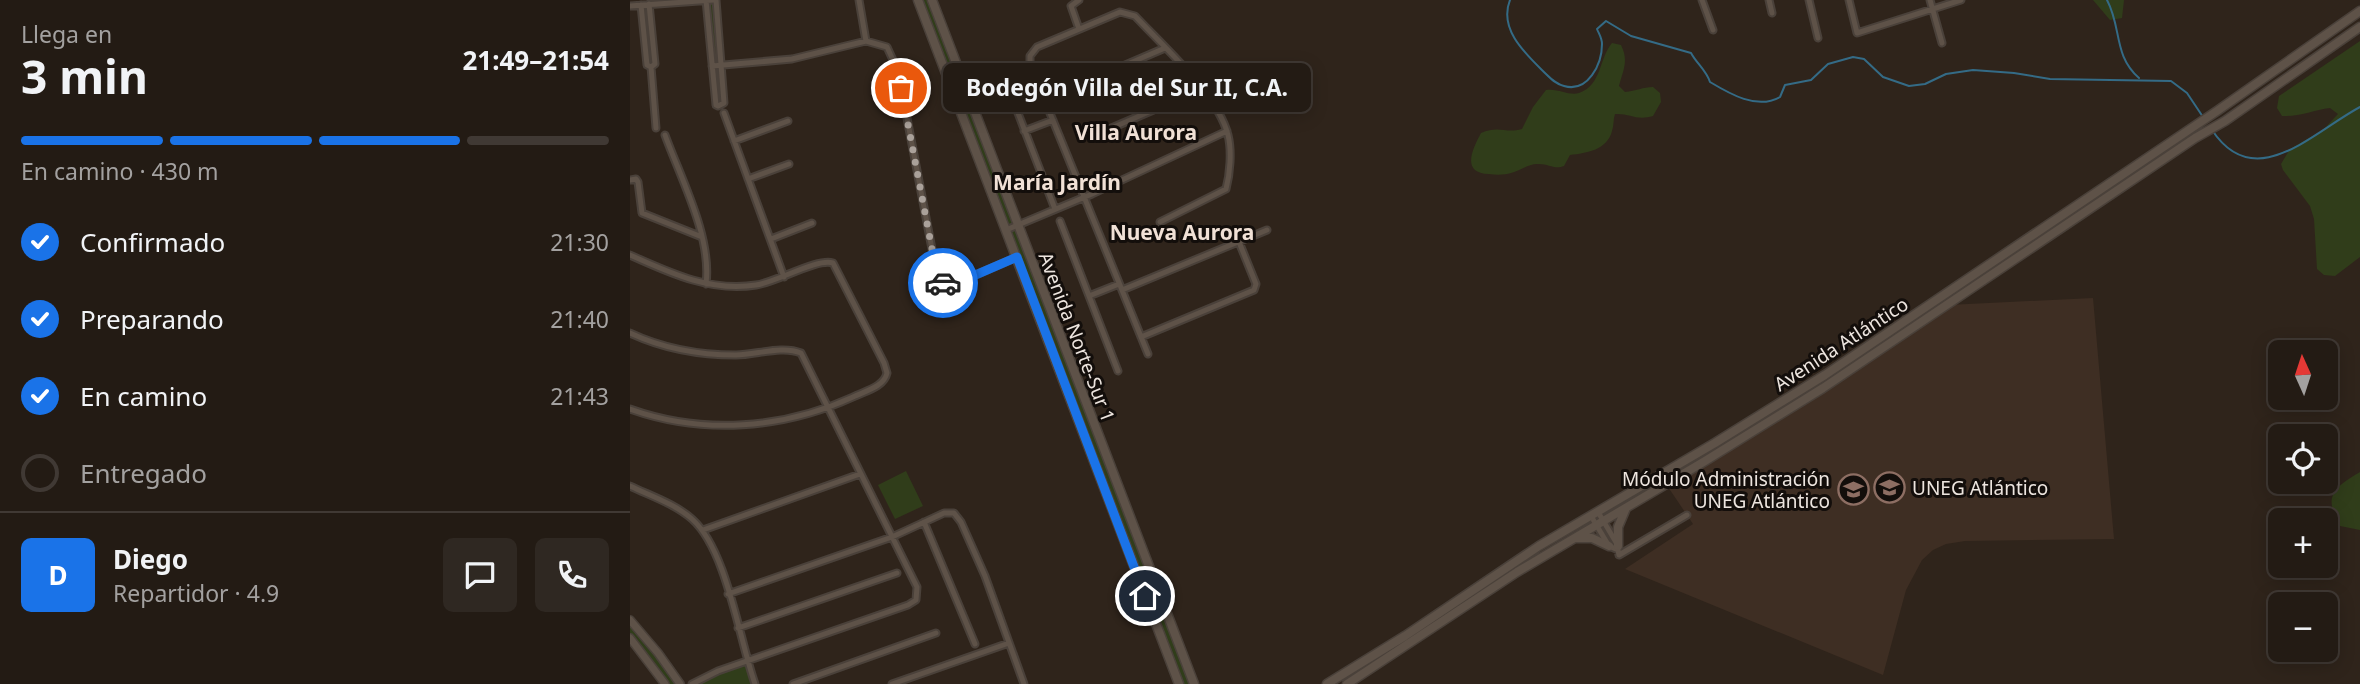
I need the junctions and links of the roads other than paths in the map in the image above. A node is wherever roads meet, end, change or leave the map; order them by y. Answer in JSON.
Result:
{"nodes":[{"id":1,"x":714,"y":0,"type":"edge"},
{"id":2,"x":859,"y":0,"type":"edge"},
{"id":3,"x":918,"y":0,"type":"edge"},
{"id":4,"x":932,"y":0,"type":"edge"},
{"id":5,"x":1079,"y":0,"type":"edge"},
{"id":6,"x":1702,"y":0,"type":"edge"},
{"id":7,"x":1769,"y":0,"type":"edge"},
{"id":8,"x":1809,"y":0,"type":"edge"},
{"id":9,"x":1849,"y":0,"type":"edge"},
{"id":10,"x":1930,"y":0,"type":"edge"},
{"id":11,"x":1961,"y":0,"type":"edge"},
{"id":12,"x":706,"y":1,"type":"edge"},
{"id":13,"x":645,"y":4,"type":"edge"},
{"id":14,"x":630,"y":6,"type":"edge"},
{"id":15,"x":1933,"y":8,"type":"junction"},
{"id":16,"x":2360,"y":12,"type":"edge"},
{"id":17,"x":1772,"y":13,"type":"dead end"},
{"id":18,"x":2360,"y":27,"type":"edge"},
{"id":19,"x":1079,"y":29,"type":"junction"},
{"id":20,"x":1713,"y":30,"type":"dead end"},
{"id":21,"x":1818,"y":38,"type":"dead end"},
{"id":22,"x":866,"y":41,"type":"junction"},
{"id":23,"x":1942,"y":43,"type":"dead end"},
{"id":24,"x":1165,"y":48,"type":"junction"},
{"id":25,"x":712,"y":66,"type":"junction"},
{"id":26,"x":721,"y":66,"type":"junction"},
{"id":27,"x":1001,"y":69,"type":"dead end"},
{"id":28,"x":1074,"y":87,"type":"dead end"},
{"id":29,"x":1202,"y":89,"type":"junction"},
{"id":30,"x":724,"y":113,"type":"dead end"},
{"id":31,"x":1053,"y":120,"type":"junction"},
{"id":32,"x":788,"y":121,"type":"dead end"},
{"id":33,"x":656,"y":128,"type":"dead end"},
{"id":34,"x":1024,"y":131,"type":"junction"},
{"id":35,"x":1227,"y":131,"type":"junction"},
{"id":36,"x":665,"y":135,"type":"dead end"},
{"id":37,"x":1093,"y":136,"type":"dead end"},
{"id":38,"x":734,"y":141,"type":"junction"},
{"id":39,"x":789,"y":164,"type":"dead end"},
{"id":40,"x":748,"y":179,"type":"junction"},
{"id":41,"x":630,"y":180,"type":"edge"},
{"id":42,"x":1084,"y":197,"type":"junction"},
{"id":43,"x":1055,"y":209,"type":"junction"},
{"id":44,"x":1060,"y":221,"type":"dead end"},
{"id":45,"x":1160,"y":222,"type":"dead end"},
{"id":46,"x":812,"y":223,"type":"dead end"},
{"id":47,"x":1017,"y":225,"type":"junction"},
{"id":48,"x":1006,"y":230,"type":"junction"},
{"id":49,"x":1267,"y":230,"type":"dead end"},
{"id":50,"x":702,"y":237,"type":"junction"},
{"id":51,"x":771,"y":239,"type":"junction"},
{"id":52,"x":1239,"y":242,"type":"junction"},
{"id":53,"x":630,"y":255,"type":"edge"},
{"id":54,"x":1017,"y":257,"type":"junction"},
{"id":55,"x":785,"y":277,"type":"junction"},
{"id":56,"x":706,"y":284,"type":"junction"},
{"id":57,"x":1121,"y":287,"type":"junction"},
{"id":58,"x":1089,"y":296,"type":"junction"},
{"id":59,"x":630,"y":333,"type":"edge"},
{"id":60,"x":1141,"y":337,"type":"junction"},
{"id":61,"x":1147,"y":354,"type":"dead end"},
{"id":62,"x":1118,"y":371,"type":"dead end"},
{"id":63,"x":829,"y":407,"type":"junction"},
{"id":64,"x":630,"y":409,"type":"edge"},
{"id":65,"x":860,"y":474,"type":"junction"},
{"id":66,"x":630,"y":486,"type":"edge"},
{"id":67,"x":1626,"y":508,"type":"junction"},
{"id":68,"x":1594,"y":514,"type":"junction"},
{"id":69,"x":1687,"y":515,"type":"dead end"},
{"id":70,"x":924,"y":522,"type":"junction"},
{"id":71,"x":1599,"y":523,"type":"junction"},
{"id":72,"x":703,"y":530,"type":"junction"},
{"id":73,"x":892,"y":537,"type":"junction"},
{"id":74,"x":1573,"y":538,"type":"junction"},
{"id":75,"x":1615,"y":548,"type":"junction"},
{"id":76,"x":897,"y":573,"type":"dead end"},
{"id":77,"x":729,"y":594,"type":"junction"},
{"id":78,"x":630,"y":620,"type":"edge"},
{"id":79,"x":738,"y":628,"type":"junction"},
{"id":80,"x":936,"y":633,"type":"dead end"},
{"id":81,"x":630,"y":638,"type":"edge"},
{"id":82,"x":1009,"y":643,"type":"junction"},
{"id":83,"x":975,"y":644,"type":"dead end"},
{"id":84,"x":747,"y":661,"type":"junction"},
{"id":85,"x":665,"y":684,"type":"edge"},
{"id":86,"x":680,"y":684,"type":"edge"},
{"id":87,"x":692,"y":684,"type":"edge"},
{"id":88,"x":755,"y":684,"type":"edge"},
{"id":89,"x":793,"y":684,"type":"edge"},
{"id":90,"x":892,"y":684,"type":"edge"},
{"id":91,"x":1024,"y":684,"type":"edge"},
{"id":92,"x":1179,"y":684,"type":"edge"},
{"id":93,"x":1194,"y":684,"type":"edge"},
{"id":94,"x":1327,"y":684,"type":"edge"},
{"id":95,"x":1347,"y":684,"type":"edge"}],
"edges":[{"from":1,"to":12,"type":"street"},
{"from":1,"to":26,"type":"street"},
{"from":2,"to":22,"type":"street"},
{"from":3,"to":48,"type":"main road","name":"Avenida Norte-Sur 1"},
{"from":4,"to":47,"type":"main road","name":"Avenida Norte-Sur 1"},
{"from":5,"to":19,"type":"street"},
{"from":6,"to":20,"type":"street"},
{"from":7,"to":17,"type":"street"},
{"from":8,"to":21,"type":"street"},
{"from":9,"to":15,"type":"street"},
{"from":10,"to":15,"type":"street"},
{"from":11,"to":15,"type":"street"},
{"from":12,"to":13,"type":"street"},
{"from":12,"to":25,"type":"street"},
{"from":13,"to":14,"type":"street"},
{"from":13,"to":33,"type":"street"},
{"from":15,"to":23,"type":"street"},
{"from":16,"to":68,"type":"main road","name":"Avenida Atlántico"},
{"from":18,"to":67,"type":"main road","name":"Avenida Atlántico"},
{"from":19,"to":24,"type":"street"},
{"from":19,"to":31,"type":"street"},
{"from":22,"to":26,"type":"street"},
{"from":22,"to":54,"type":"street"},
{"from":24,"to":28,"type":"street"},
{"from":24,"to":29,"type":"street"},
{"from":25,"to":26,"type":"street"},
{"from":25,"to":26,"type":"street"},
{"from":27,"to":34,"type":"street"},
{"from":29,"to":35,"type":"street"},
{"from":29,"to":37,"type":"street"},
{"from":30,"to":38,"type":"street"},
{"from":31,"to":34,"type":"street"},
{"from":31,"to":42,"type":"street"},
{"from":32,"to":38,"type":"street"},
{"from":34,"to":43,"type":"street"},
{"from":35,"to":42,"type":"street"},
{"from":35,"to":45,"type":"street"},
{"from":36,"to":50,"type":"street"},
{"from":38,"to":40,"type":"street"},
{"from":39,"to":40,"type":"street"},
{"from":40,"to":51,"type":"street"},
{"from":41,"to":50,"type":"street"},
{"from":42,"to":43,"type":"street"},
{"from":42,"to":57,"type":"street"},
{"from":43,"to":47,"type":"street"},
{"from":44,"to":58,"type":"street"},
{"from":46,"to":51,"type":"street"},
{"from":47,"to":48,"type":"street"},
{"from":47,"to":93,"type":"main road","name":"Avenida Norte-Sur 1"},
{"from":48,"to":54,"type":"main road","name":"Avenida Norte-Sur 1"},
{"from":49,"to":52,"type":"street"},
{"from":50,"to":56,"type":"street"},
{"from":51,"to":55,"type":"street"},
{"from":52,"to":57,"type":"street"},
{"from":52,"to":60,"type":"street"},
{"from":53,"to":56,"type":"street"},
{"from":54,"to":92,"type":"main road","name":"Avenida Norte-Sur 1"},
{"from":55,"to":56,"type":"street"},
{"from":55,"to":63,"type":"street"},
{"from":57,"to":58,"type":"street"},
{"from":57,"to":60,"type":"street"},
{"from":58,"to":62,"type":"street"},
{"from":59,"to":63,"type":"street"},
{"from":60,"to":61,"type":"street"},
{"from":63,"to":64,"type":"street"},
{"from":63,"to":65,"type":"street"},
{"from":65,"to":72,"type":"street"},
{"from":65,"to":73,"type":"street"},
{"from":66,"to":72,"type":"street"},
{"from":67,"to":71,"type":"main road","name":"Avenida Atlántico"},
{"from":67,"to":75,"type":"main road"},
{"from":68,"to":71,"type":"street"},
{"from":68,"to":94,"type":"main road","name":"Avenida Atlántico"},
{"from":69,"to":75,"type":"street"},
{"from":70,"to":73,"type":"street"},
{"from":70,"to":82,"type":"street"},
{"from":70,"to":83,"type":"street"},
{"from":71,"to":74,"type":"main road","name":"Avenida Atlántico"},
{"from":71,"to":75,"type":"street"},
{"from":72,"to":77,"type":"street"},
{"from":73,"to":77,"type":"street"},
{"from":73,"to":84,"type":"street"},
{"from":74,"to":75,"type":"main road"},
{"from":74,"to":95,"type":"main road","name":"Avenida Atlántico"},
{"from":76,"to":79,"type":"street"},
{"from":77,"to":79,"type":"street"},
{"from":78,"to":86,"type":"street"},
{"from":79,"to":84,"type":"street"},
{"from":80,"to":89,"type":"street"},
{"from":81,"to":85,"type":"street"},
{"from":82,"to":90,"type":"street"},
{"from":82,"to":91,"type":"street"},
{"from":84,"to":87,"type":"street"},
{"from":84,"to":88,"type":"street"}]}
